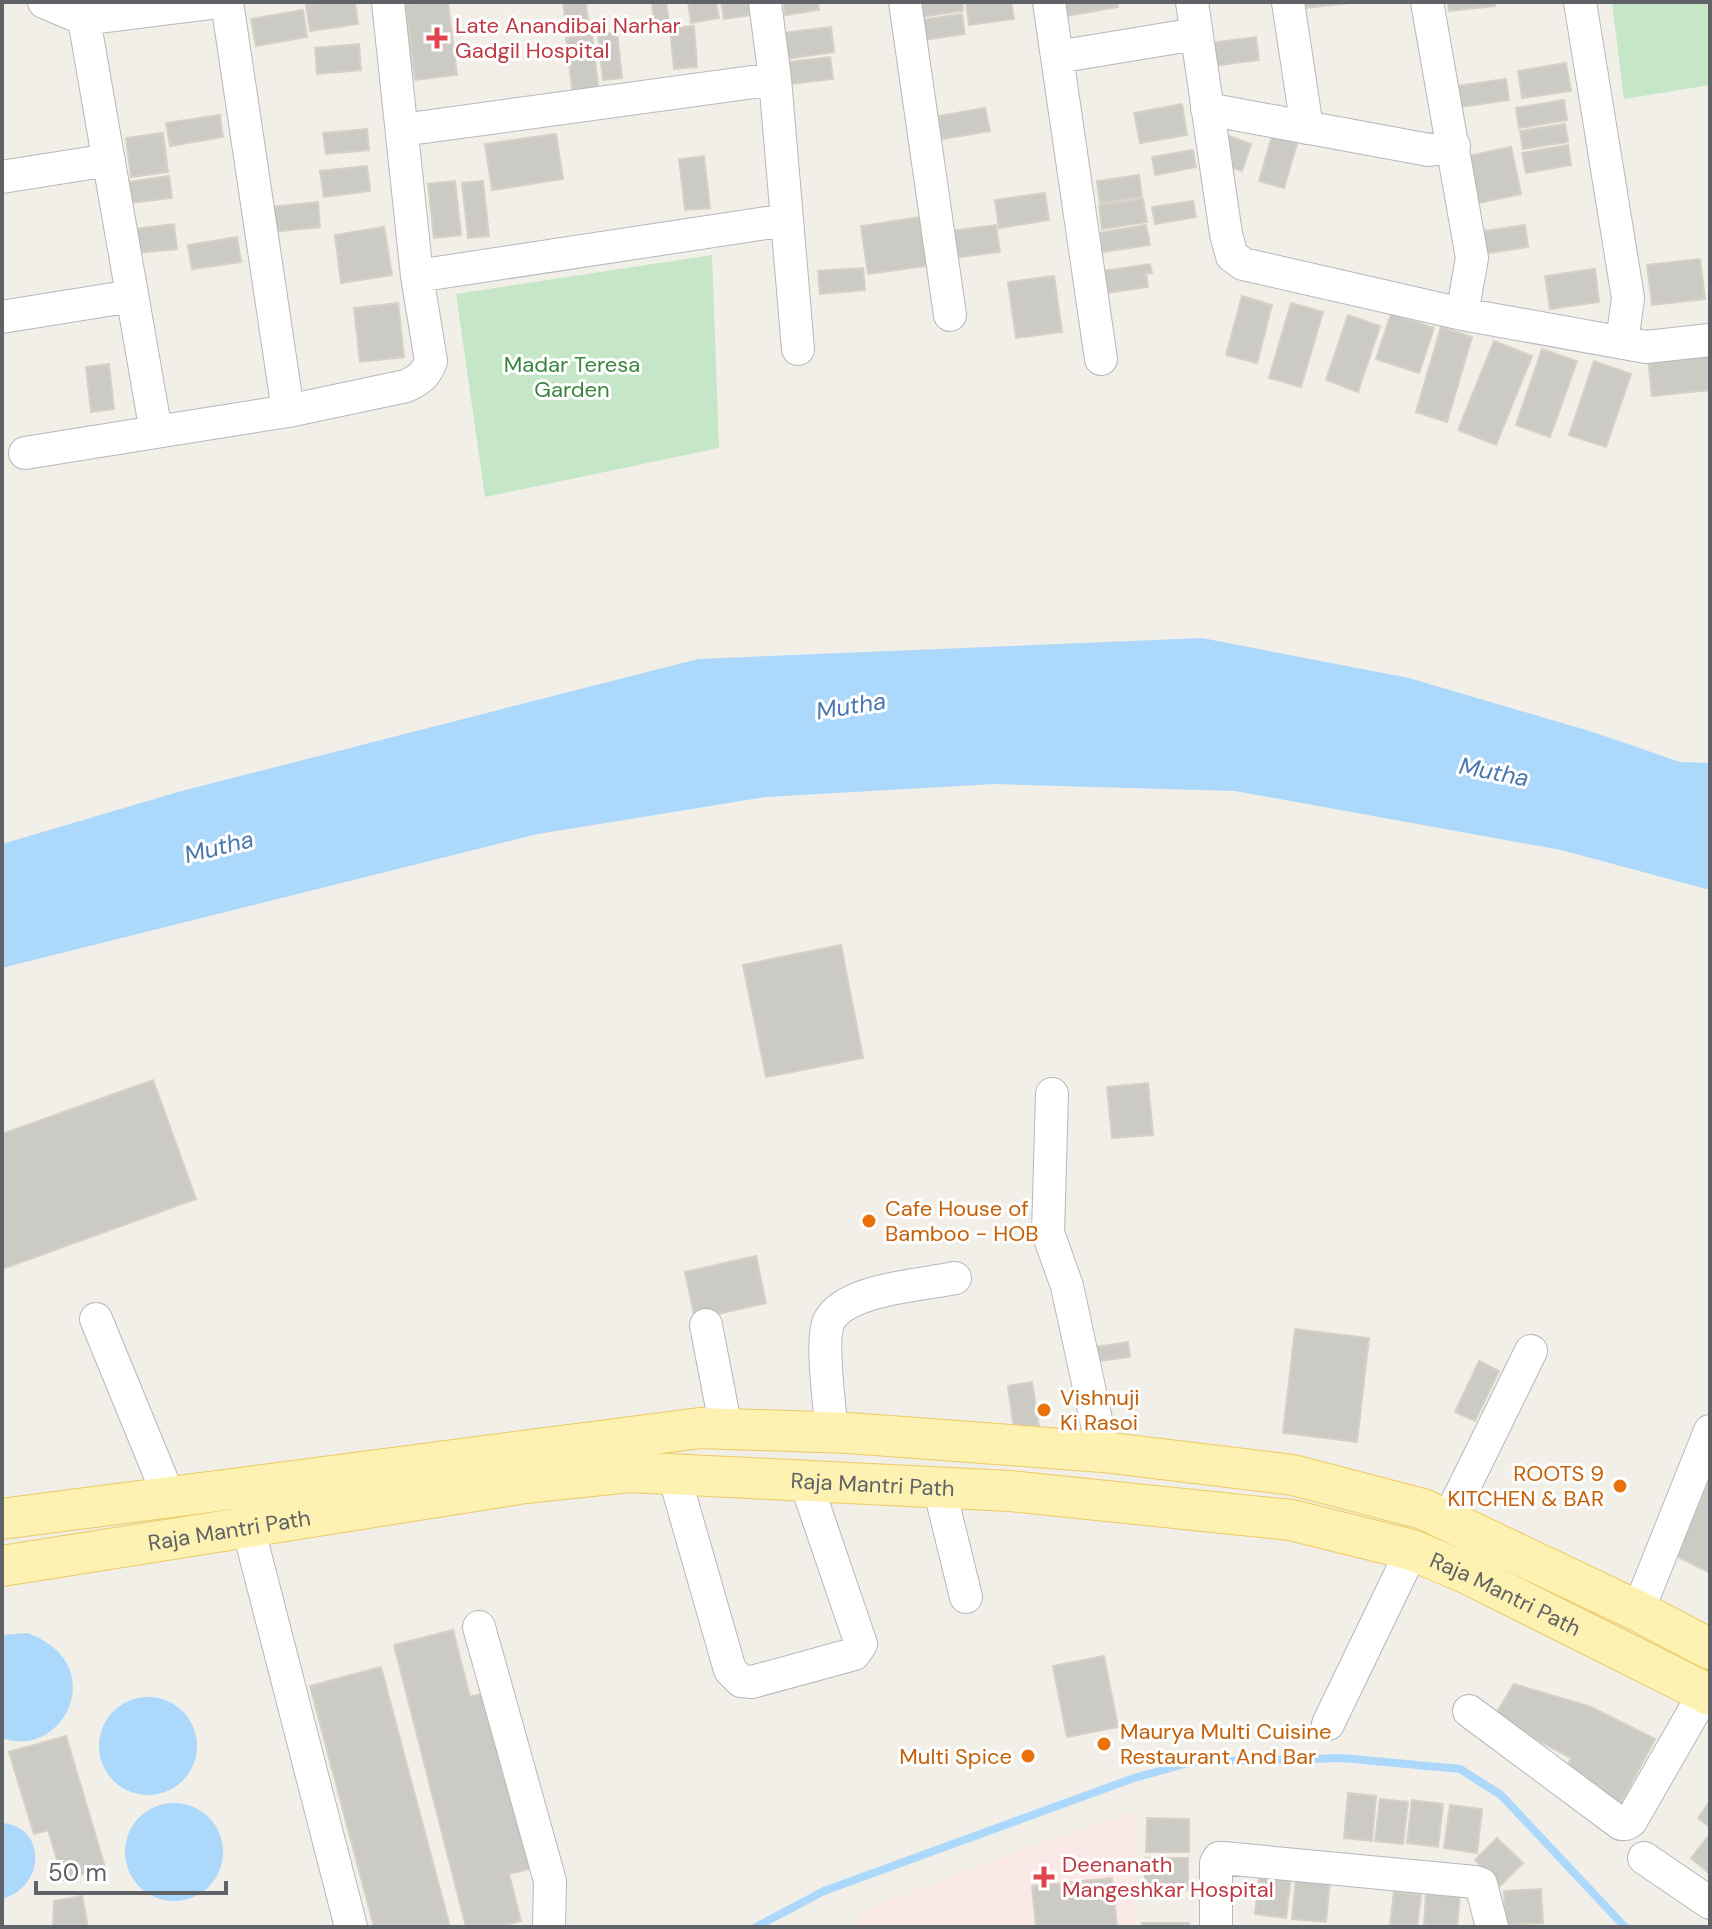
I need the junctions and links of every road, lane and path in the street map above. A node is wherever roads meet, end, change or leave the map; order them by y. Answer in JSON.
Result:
{"nodes":[{"id":1,"x":44,"y":2,"type":"edge"},
{"id":2,"x":219,"y":2,"type":"edge"},
{"id":3,"x":227,"y":2,"type":"edge"},
{"id":4,"x":388,"y":2,"type":"edge"},
{"id":5,"x":765,"y":2,"type":"edge"},
{"id":6,"x":905,"y":2,"type":"edge"},
{"id":7,"x":1049,"y":2,"type":"edge"},
{"id":8,"x":1192,"y":2,"type":"edge"},
{"id":9,"x":1288,"y":2,"type":"edge"},
{"id":10,"x":1427,"y":2,"type":"edge"},
{"id":11,"x":1580,"y":2,"type":"edge"},
{"id":12,"x":84,"y":19,"type":"junction"},
{"id":13,"x":1196,"y":34,"type":"junction"},
{"id":14,"x":1057,"y":57,"type":"junction"},
{"id":15,"x":775,"y":79,"type":"junction"},
{"id":16,"x":1207,"y":109,"type":"junction"},
{"id":17,"x":1307,"y":128,"type":"junction"},
{"id":18,"x":402,"y":130,"type":"junction"},
{"id":19,"x":1454,"y":146,"type":"junction"},
{"id":20,"x":109,"y":160,"type":"junction"},
{"id":21,"x":2,"y":177,"type":"edge"},
{"id":22,"x":786,"y":220,"type":"junction"},
{"id":23,"x":417,"y":276,"type":"junction"},
{"id":24,"x":132,"y":296,"type":"junction"},
{"id":25,"x":1462,"y":314,"type":"junction"},
{"id":26,"x":950,"y":315,"type":"dead end"},
{"id":27,"x":2,"y":317,"type":"edge"},
{"id":28,"x":1710,"y":340,"type":"edge"},
{"id":29,"x":1622,"y":342,"type":"junction"},
{"id":30,"x":798,"y":349,"type":"dead end"},
{"id":31,"x":1101,"y":359,"type":"dead end"},
{"id":32,"x":288,"y":411,"type":"junction"},
{"id":33,"x":156,"y":432,"type":"junction"},
{"id":34,"x":25,"y":453,"type":"dead end"},
{"id":35,"x":1052,"y":1094,"type":"dead end"},
{"id":36,"x":955,"y":1278,"type":"dead end"},
{"id":37,"x":96,"y":1319,"type":"dead end"},
{"id":38,"x":706,"y":1325,"type":"dead end"},
{"id":39,"x":1531,"y":1351,"type":"dead end"},
{"id":40,"x":726,"y":1429,"type":"junction"},
{"id":41,"x":1710,"y":1431,"type":"edge"},
{"id":42,"x":832,"y":1433,"type":"junction"},
{"id":43,"x":1103,"y":1452,"type":"junction"},
{"id":44,"x":674,"y":1475,"type":"junction"},
{"id":45,"x":451,"y":1478,"type":"junction"},
{"id":46,"x":805,"y":1480,"type":"junction"},
{"id":47,"x":939,"y":1487,"type":"junction"},
{"id":48,"x":169,"y":1497,"type":"junction"},
{"id":49,"x":2,"y":1519,"type":"edge"},
{"id":50,"x":1448,"y":1520,"type":"junction"},
{"id":51,"x":248,"y":1527,"type":"junction"},
{"id":52,"x":1412,"y":1550,"type":"junction"},
{"id":53,"x":2,"y":1566,"type":"edge"},
{"id":54,"x":966,"y":1597,"type":"dead end"},
{"id":55,"x":1638,"y":1611,"type":"junction"},
{"id":56,"x":479,"y":1627,"type":"dead end"},
{"id":57,"x":1710,"y":1649,"type":"edge"},
{"id":58,"x":1708,"y":1694,"type":"edge"},
{"id":59,"x":1469,"y":1711,"type":"dead end"},
{"id":60,"x":1328,"y":1724,"type":"dead end"},
{"id":61,"x":1644,"y":1858,"type":"dead end"},
{"id":62,"x":1710,"y":1903,"type":"edge"},
{"id":63,"x":351,"y":1927,"type":"edge"},
{"id":64,"x":549,"y":1927,"type":"edge"},
{"id":65,"x":1216,"y":1927,"type":"edge"},
{"id":66,"x":1492,"y":1927,"type":"edge"}],
"edges":[{"from":1,"to":12,"type":"street"},
{"from":2,"to":12,"type":"street"},
{"from":3,"to":32,"type":"street"},
{"from":4,"to":18,"type":"street"},
{"from":5,"to":15,"type":"street"},
{"from":6,"to":26,"type":"street"},
{"from":7,"to":14,"type":"street"},
{"from":8,"to":13,"type":"street"},
{"from":9,"to":17,"type":"street"},
{"from":10,"to":19,"type":"street"},
{"from":11,"to":29,"type":"street"},
{"from":12,"to":20,"type":"street"},
{"from":13,"to":14,"type":"street"},
{"from":13,"to":16,"type":"street"},
{"from":14,"to":31,"type":"street"},
{"from":15,"to":18,"type":"street"},
{"from":15,"to":22,"type":"street"},
{"from":16,"to":17,"type":"street"},
{"from":16,"to":25,"type":"street"},
{"from":17,"to":19,"type":"street"},
{"from":18,"to":23,"type":"street"},
{"from":19,"to":25,"type":"street"},
{"from":20,"to":21,"type":"street"},
{"from":20,"to":24,"type":"street"},
{"from":22,"to":23,"type":"street"},
{"from":22,"to":30,"type":"street"},
{"from":23,"to":32,"type":"street"},
{"from":24,"to":27,"type":"street"},
{"from":24,"to":33,"type":"street"},
{"from":25,"to":29,"type":"street"},
{"from":28,"to":29,"type":"street"},
{"from":32,"to":33,"type":"street"},
{"from":33,"to":34,"type":"street"},
{"from":35,"to":43,"type":"street"},
{"from":36,"to":42,"type":"street"},
{"from":37,"to":48,"type":"street"},
{"from":38,"to":40,"type":"street"},
{"from":39,"to":50,"type":"street"},
{"from":40,"to":42,"type":"main road","name":"Raja Mantri Path"},
{"from":40,"to":45,"type":"main road","name":"Raja Mantri Path"},
{"from":41,"to":55,"type":"street"},
{"from":42,"to":43,"type":"main road","name":"Raja Mantri Path"},
{"from":43,"to":50,"type":"main road","name":"Raja Mantri Path"},
{"from":44,"to":45,"type":"main road","name":"Raja Mantri Path"},
{"from":44,"to":46,"type":"main road","name":"Raja Mantri Path"},
{"from":44,"to":46,"type":"street"},
{"from":45,"to":48,"type":"main road","name":"Raja Mantri Path"},
{"from":45,"to":51,"type":"main road","name":"Raja Mantri Path"},
{"from":46,"to":47,"type":"main road","name":"Raja Mantri Path"},
{"from":47,"to":52,"type":"main road","name":"Raja Mantri Path"},
{"from":47,"to":54,"type":"street"},
{"from":48,"to":49,"type":"main road","name":"Raja Mantri Path"},
{"from":50,"to":55,"type":"main road","name":"Raja Mantri Path"},
{"from":51,"to":53,"type":"main road","name":"Raja Mantri Path"},
{"from":51,"to":63,"type":"street"},
{"from":52,"to":58,"type":"main road","name":"Raja Mantri Path"},
{"from":52,"to":60,"type":"street"},
{"from":55,"to":57,"type":"main road","name":"Raja Mantri Path"},
{"from":56,"to":64,"type":"street"},
{"from":58,"to":59,"type":"street"},
{"from":61,"to":62,"type":"street"},
{"from":65,"to":66,"type":"street"}]}
